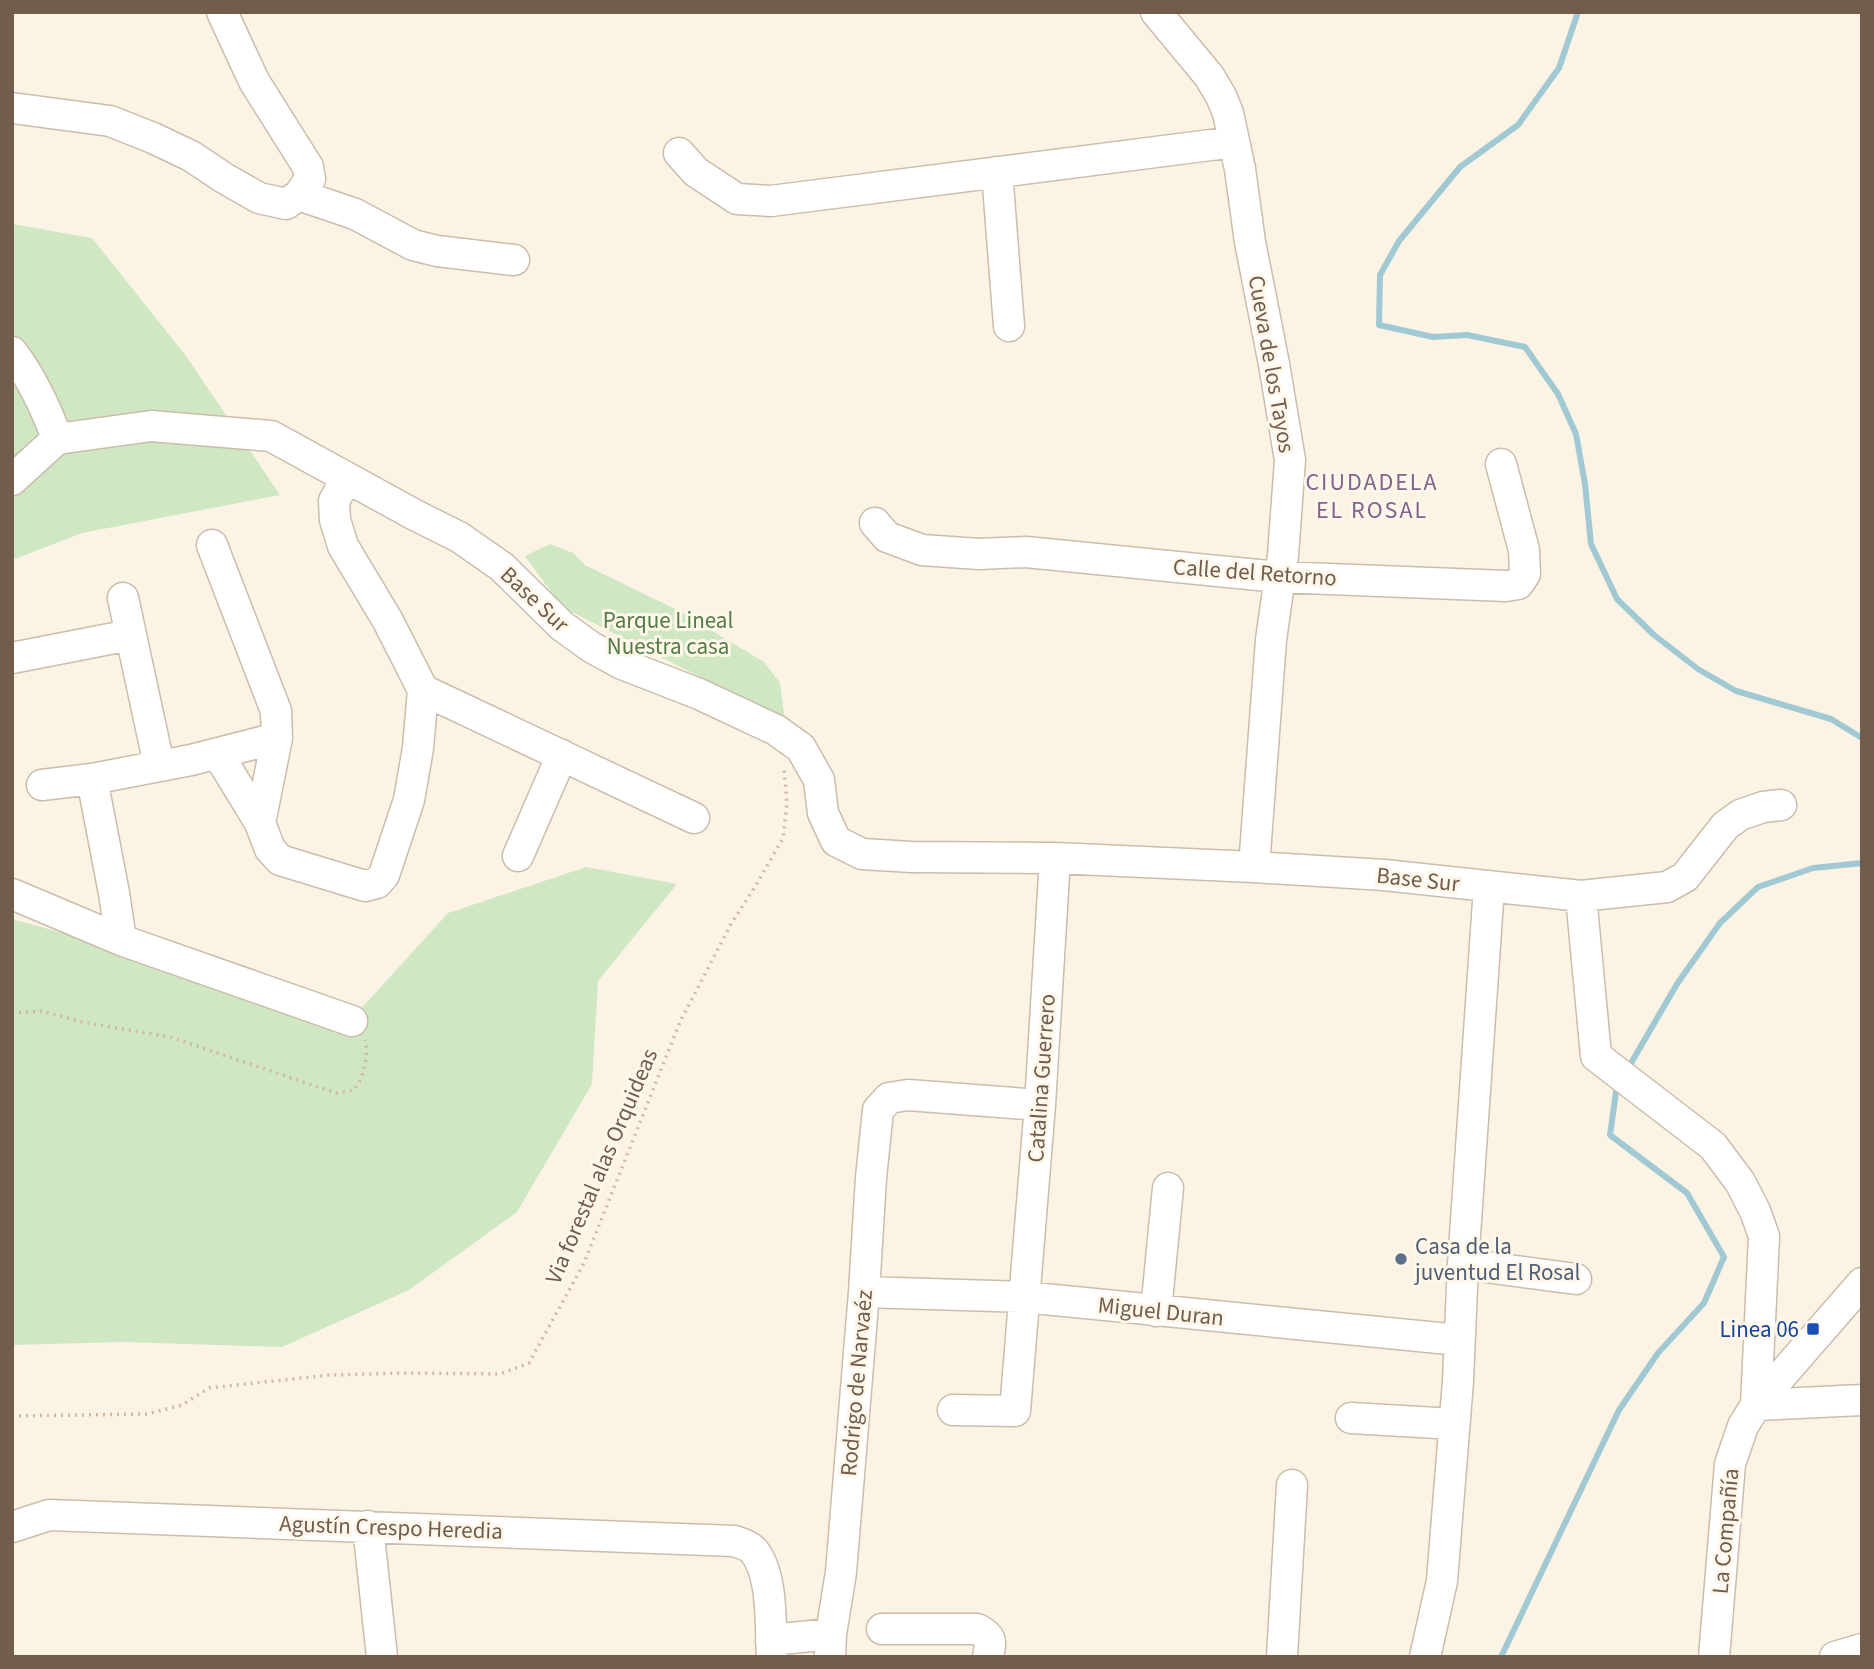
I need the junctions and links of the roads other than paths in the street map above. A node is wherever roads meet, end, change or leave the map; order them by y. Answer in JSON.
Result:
{"nodes":[{"id":1,"x":222,"y":12,"type":"edge"},
{"id":2,"x":1156,"y":12,"type":"edge"},
{"id":3,"x":12,"y":108,"type":"edge"},
{"id":4,"x":1234,"y":142,"type":"junction"},
{"id":5,"x":679,"y":153,"type":"dead end"},
{"id":6,"x":997,"y":172,"type":"junction"},
{"id":7,"x":299,"y":195,"type":"junction"},
{"id":8,"x":514,"y":260,"type":"dead end"},
{"id":9,"x":1009,"y":326,"type":"dead end"},
{"id":10,"x":12,"y":352,"type":"edge"},
{"id":11,"x":57,"y":439,"type":"junction"},
{"id":12,"x":1500,"y":464,"type":"dead end"},
{"id":13,"x":349,"y":479,"type":"junction"},
{"id":14,"x":12,"y":480,"type":"edge"},
{"id":15,"x":875,"y":523,"type":"dead end"},
{"id":16,"x":212,"y":545,"type":"dead end"},
{"id":17,"x":1279,"y":577,"type":"junction"},
{"id":18,"x":123,"y":598,"type":"dead end"},
{"id":19,"x":130,"y":635,"type":"junction"},
{"id":20,"x":12,"y":658,"type":"edge"},
{"id":21,"x":423,"y":690,"type":"junction"},
{"id":22,"x":277,"y":738,"type":"junction"},
{"id":23,"x":218,"y":754,"type":"junction"},
{"id":24,"x":562,"y":755,"type":"junction"},
{"id":25,"x":159,"y":765,"type":"junction"},
{"id":26,"x":92,"y":779,"type":"junction"},
{"id":27,"x":42,"y":785,"type":"dead end"},
{"id":28,"x":1781,"y":805,"type":"dead end"},
{"id":29,"x":694,"y":818,"type":"dead end"},
{"id":30,"x":260,"y":823,"type":"junction"},
{"id":31,"x":518,"y":856,"type":"dead end"},
{"id":32,"x":1055,"y":858,"type":"junction"},
{"id":33,"x":1254,"y":867,"type":"junction"},
{"id":34,"x":1489,"y":887,"type":"junction"},
{"id":35,"x":12,"y":894,"type":"edge"},
{"id":36,"x":1581,"y":896,"type":"junction"},
{"id":37,"x":121,"y":940,"type":"junction"},
{"id":38,"x":352,"y":1021,"type":"road end"},
{"id":39,"x":1040,"y":1105,"type":"junction"},
{"id":40,"x":1168,"y":1188,"type":"dead end"},
{"id":41,"x":1463,"y":1265,"type":"junction"},
{"id":42,"x":1576,"y":1279,"type":"dead end"},
{"id":43,"x":1860,"y":1288,"type":"edge"},
{"id":44,"x":863,"y":1293,"type":"junction"},
{"id":45,"x":1024,"y":1297,"type":"junction"},
{"id":46,"x":1156,"y":1311,"type":"junction"},
{"id":47,"x":1458,"y":1340,"type":"junction"},
{"id":48,"x":1862,"y":1400,"type":"edge"},
{"id":49,"x":1756,"y":1405,"type":"junction"},
{"id":50,"x":953,"y":1410,"type":"dead end"},
{"id":51,"x":1351,"y":1418,"type":"dead end"},
{"id":52,"x":1454,"y":1424,"type":"junction"},
{"id":53,"x":1292,"y":1485,"type":"dead end"},
{"id":54,"x":369,"y":1526,"type":"junction"},
{"id":55,"x":12,"y":1527,"type":"edge"},
{"id":56,"x":882,"y":1629,"type":"dead end"},
{"id":57,"x":831,"y":1646,"type":"edge"},
{"id":58,"x":771,"y":1648,"type":"edge"},
{"id":59,"x":1862,"y":1649,"type":"edge"},
{"id":60,"x":382,"y":1657,"type":"edge"},
{"id":61,"x":988,"y":1657,"type":"edge"},
{"id":62,"x":1282,"y":1657,"type":"edge"},
{"id":63,"x":1425,"y":1657,"type":"edge"},
{"id":64,"x":1714,"y":1657,"type":"edge"},
{"id":65,"x":1835,"y":1657,"type":"edge"}],
"edges":[{"from":1,"to":7,"type":"street"},
{"from":2,"to":4,"type":"street","name":"Cueva de los Tayos"},
{"from":3,"to":7,"type":"street"},
{"from":4,"to":6,"type":"street"},
{"from":4,"to":17,"type":"street","name":"Cueva de los Tayos"},
{"from":5,"to":6,"type":"street"},
{"from":6,"to":9,"type":"street"},
{"from":7,"to":8,"type":"street"},
{"from":10,"to":11,"type":"street"},
{"from":11,"to":13,"type":"street","name":"Base Sur"},
{"from":11,"to":14,"type":"street"},
{"from":12,"to":17,"type":"street","name":"Calle del Retorno"},
{"from":13,"to":21,"type":"street"},
{"from":13,"to":32,"type":"street","name":"Base Sur"},
{"from":15,"to":17,"type":"street","name":"Calle del Retorno"},
{"from":16,"to":22,"type":"street"},
{"from":17,"to":33,"type":"street","name":"Cueva de los Tayos"},
{"from":18,"to":19,"type":"street"},
{"from":19,"to":20,"type":"street"},
{"from":19,"to":25,"type":"street"},
{"from":21,"to":24,"type":"street"},
{"from":21,"to":30,"type":"street"},
{"from":22,"to":23,"type":"street"},
{"from":22,"to":30,"type":"street"},
{"from":23,"to":25,"type":"street"},
{"from":23,"to":30,"type":"street"},
{"from":24,"to":29,"type":"street"},
{"from":24,"to":31,"type":"street"},
{"from":25,"to":26,"type":"street"},
{"from":26,"to":27,"type":"street"},
{"from":26,"to":37,"type":"street"},
{"from":28,"to":36,"type":"street","name":"Base Sur"},
{"from":32,"to":33,"type":"street","name":"Base Sur"},
{"from":32,"to":39,"type":"street","name":"Catalina Guerrero"},
{"from":33,"to":34,"type":"street","name":"Base Sur"},
{"from":34,"to":36,"type":"street","name":"Base Sur"},
{"from":34,"to":41,"type":"street"},
{"from":35,"to":37,"type":"street"},
{"from":36,"to":49,"type":"street"},
{"from":37,"to":38,"type":"street"},
{"from":39,"to":44,"type":"street","name":"Rodrigo de Narvaéz"},
{"from":39,"to":45,"type":"street","name":"Catalina Guerrero"},
{"from":40,"to":46,"type":"street"},
{"from":41,"to":42,"type":"street"},
{"from":41,"to":47,"type":"street"},
{"from":43,"to":49,"type":"street","name":"La Compañía"},
{"from":44,"to":45,"type":"street","name":"Miguel Duran"},
{"from":44,"to":57,"type":"street","name":"Rodrigo de Narvaéz"},
{"from":45,"to":46,"type":"street","name":"Miguel Duran"},
{"from":45,"to":50,"type":"street","name":"Catalina Guerrero"},
{"from":46,"to":47,"type":"street","name":"Miguel Duran"},
{"from":47,"to":52,"type":"street"},
{"from":48,"to":49,"type":"street"},
{"from":49,"to":64,"type":"street","name":"La Compañía"},
{"from":51,"to":52,"type":"street"},
{"from":52,"to":63,"type":"street"},
{"from":53,"to":62,"type":"street"},
{"from":54,"to":55,"type":"street","name":"Agustín Crespo Heredia"},
{"from":54,"to":58,"type":"street","name":"Agustín Crespo Heredia"},
{"from":54,"to":60,"type":"street"},
{"from":56,"to":61,"type":"street"},
{"from":57,"to":58,"type":"street"},
{"from":59,"to":65,"type":"street"}]}
